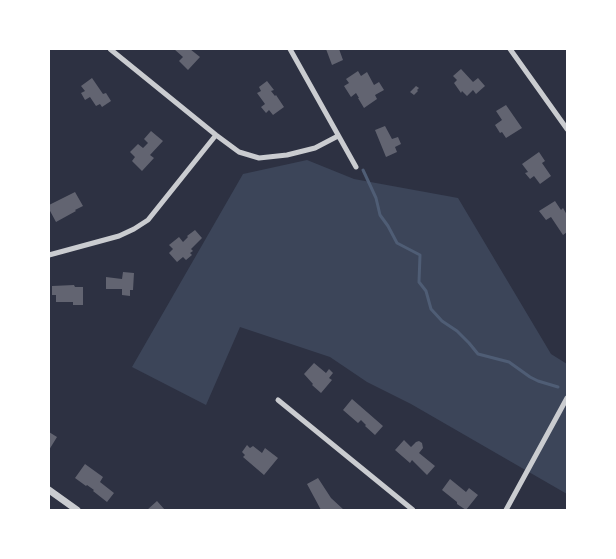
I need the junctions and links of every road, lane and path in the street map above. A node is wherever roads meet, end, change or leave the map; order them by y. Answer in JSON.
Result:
{"nodes":[{"id":1,"x":110,"y":49,"type":"edge"},
{"id":2,"x":290,"y":49,"type":"edge"},
{"id":3,"x":510,"y":49,"type":"edge"},
{"id":4,"x":567,"y":128,"type":"edge"},
{"id":5,"x":216,"y":135,"type":"junction"},
{"id":6,"x":338,"y":136,"type":"junction"},
{"id":7,"x":356,"y":167,"type":"dead end"},
{"id":8,"x":49,"y":255,"type":"edge"},
{"id":9,"x":567,"y":398,"type":"edge"},
{"id":10,"x":278,"y":400,"type":"dead end"},
{"id":11,"x":49,"y":490,"type":"edge"},
{"id":12,"x":68,"y":508,"type":"edge"},
{"id":13,"x":77,"y":510,"type":"edge"},
{"id":14,"x":413,"y":510,"type":"edge"},
{"id":15,"x":506,"y":510,"type":"edge"}],
"edges":[{"from":1,"to":5,"type":"street"},
{"from":2,"to":6,"type":"street"},
{"from":3,"to":4,"type":"street"},
{"from":5,"to":6,"type":"street"},
{"from":5,"to":8,"type":"street"},
{"from":6,"to":7,"type":"street"},
{"from":9,"to":15,"type":"street"},
{"from":10,"to":14,"type":"street"},
{"from":11,"to":12,"type":"street"},
{"from":12,"to":13,"type":"street"}]}
